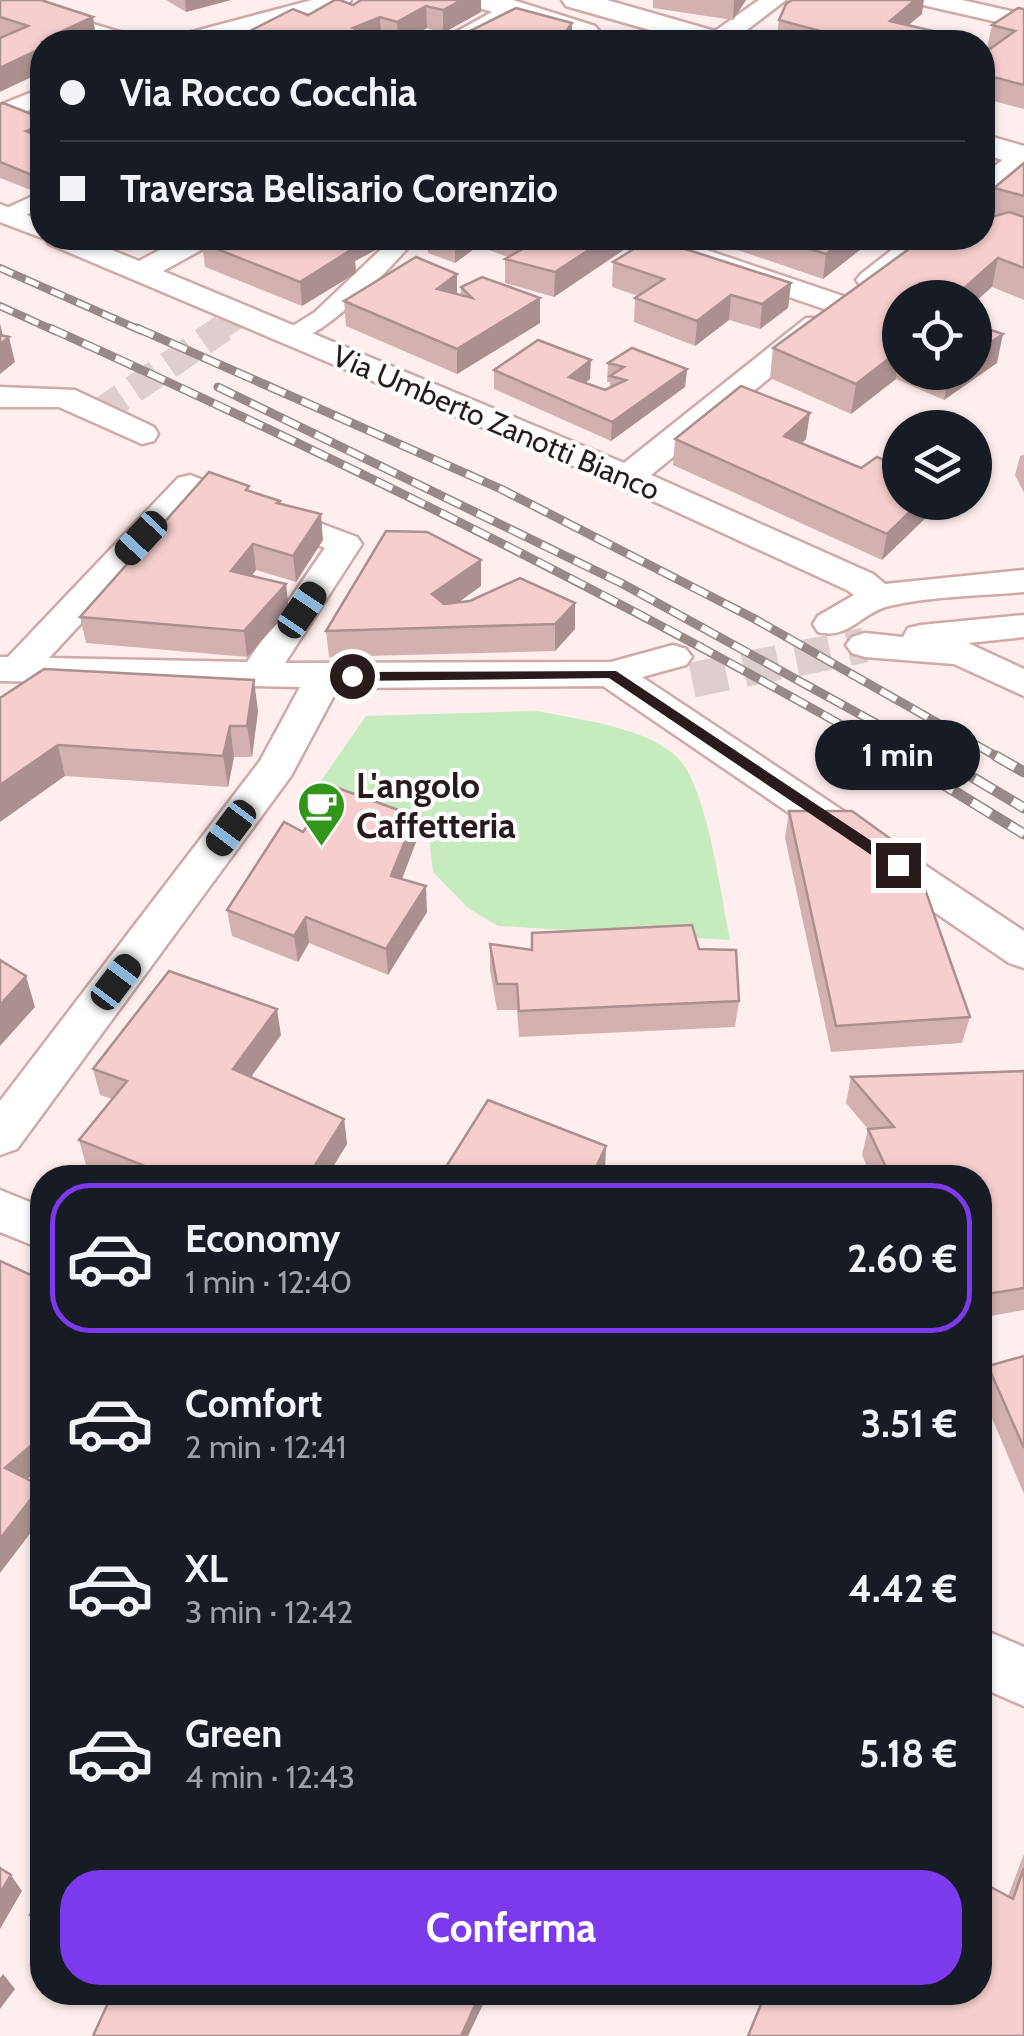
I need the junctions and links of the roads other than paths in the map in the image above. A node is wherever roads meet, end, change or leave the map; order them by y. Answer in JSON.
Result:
{"nodes":[{"id":1,"x":339,"y":0,"type":"edge"},
{"id":2,"x":576,"y":0,"type":"edge"},
{"id":3,"x":774,"y":0,"type":"edge"},
{"id":4,"x":931,"y":0,"type":"edge"},
{"id":5,"x":497,"y":5,"type":"edge"},
{"id":6,"x":5,"y":9,"type":"edge"},
{"id":7,"x":1024,"y":21,"type":"edge"},
{"id":8,"x":83,"y":30,"type":"edge"},
{"id":9,"x":227,"y":30,"type":"edge"},
{"id":10,"x":465,"y":30,"type":"edge"},
{"id":11,"x":583,"y":30,"type":"edge"},
{"id":12,"x":678,"y":30,"type":"edge"},
{"id":13,"x":735,"y":30,"type":"edge"},
{"id":14,"x":995,"y":119,"type":"edge"},
{"id":15,"x":1024,"y":127,"type":"edge"},
{"id":16,"x":995,"y":148,"type":"edge"},
{"id":17,"x":1024,"y":156,"type":"edge"},
{"id":18,"x":995,"y":179,"type":"edge"},
{"id":19,"x":30,"y":203,"type":"edge"},
{"id":20,"x":4,"y":214,"type":"edge"},
{"id":21,"x":30,"y":225,"type":"edge"},
{"id":22,"x":87,"y":250,"type":"edge"},
{"id":23,"x":180,"y":250,"type":"edge"},
{"id":24,"x":393,"y":250,"type":"edge"},
{"id":25,"x":680,"y":250,"type":"edge"},
{"id":26,"x":909,"y":250,"type":"edge"},
{"id":27,"x":140,"y":272,"type":"junction"},
{"id":28,"x":840,"y":305,"type":"junction"},
{"id":29,"x":291,"y":337,"type":"junction"},
{"id":30,"x":0,"y":397,"type":"edge"},
{"id":31,"x":142,"y":434,"type":"dead end"},
{"id":32,"x":628,"y":477,"type":"junction"},
{"id":33,"x":1024,"y":581,"type":"edge"},
{"id":34,"x":877,"y":596,"type":"junction"},
{"id":35,"x":830,"y":624,"type":"tunnel mouth"},
{"id":36,"x":1024,"y":626,"type":"edge"},
{"id":37,"x":682,"y":668,"type":"tunnel mouth"},
{"id":38,"x":6,"y":670,"type":"edge"},
{"id":39,"x":612,"y":674,"type":"junction"},
{"id":40,"x":258,"y":675,"type":"junction"},
{"id":41,"x":325,"y":676,"type":"junction"},
{"id":42,"x":1024,"y":684,"type":"edge"},
{"id":43,"x":1024,"y":952,"type":"edge"},
{"id":44,"x":0,"y":1136,"type":"edge"},
{"id":45,"x":0,"y":1210,"type":"edge"},
{"id":46,"x":30,"y":1224,"type":"edge"},
{"id":47,"x":992,"y":1662,"type":"edge"},
{"id":48,"x":1024,"y":1677,"type":"edge"}],
"edges":[{"from":1,"to":9,"type":"street"},
{"from":2,"to":12,"type":"street"},
{"from":3,"to":13,"type":"street"},
{"from":4,"to":7,"type":"street"},
{"from":5,"to":10,"type":"street"},
{"from":5,"to":11,"type":"street"},
{"from":6,"to":8,"type":"street"},
{"from":14,"to":15,"type":"street"},
{"from":16,"to":17,"type":"street"},
{"from":17,"to":18,"type":"street"},
{"from":19,"to":20,"type":"street"},
{"from":20,"to":21,"type":"street"},
{"from":22,"to":27,"type":"street","name":"Via Umberto Zanotti Bianco"},
{"from":23,"to":27,"type":"street"},
{"from":24,"to":29,"type":"street"},
{"from":25,"to":28,"type":"street"},
{"from":26,"to":28,"type":"street"},
{"from":27,"to":29,"type":"street","name":"Via Umberto Zanotti Bianco"},
{"from":28,"to":32,"type":"street"},
{"from":29,"to":32,"type":"street","name":"Via Umberto Zanotti Bianco"},
{"from":30,"to":31,"type":"street"},
{"from":32,"to":34,"type":"street","name":"Via Umberto Zanotti Bianco"},
{"from":33,"to":34,"type":"street"},
{"from":34,"to":35,"type":"street"},
{"from":36,"to":42,"type":"street"},
{"from":37,"to":39,"type":"street"},
{"from":38,"to":40,"type":"street"},
{"from":38,"to":40,"type":"street"},
{"from":39,"to":41,"type":"street"},
{"from":39,"to":43,"type":"street"},
{"from":40,"to":41,"type":"street"},
{"from":41,"to":44,"type":"street"},
{"from":45,"to":46,"type":"street"},
{"from":47,"to":48,"type":"street"}]}
